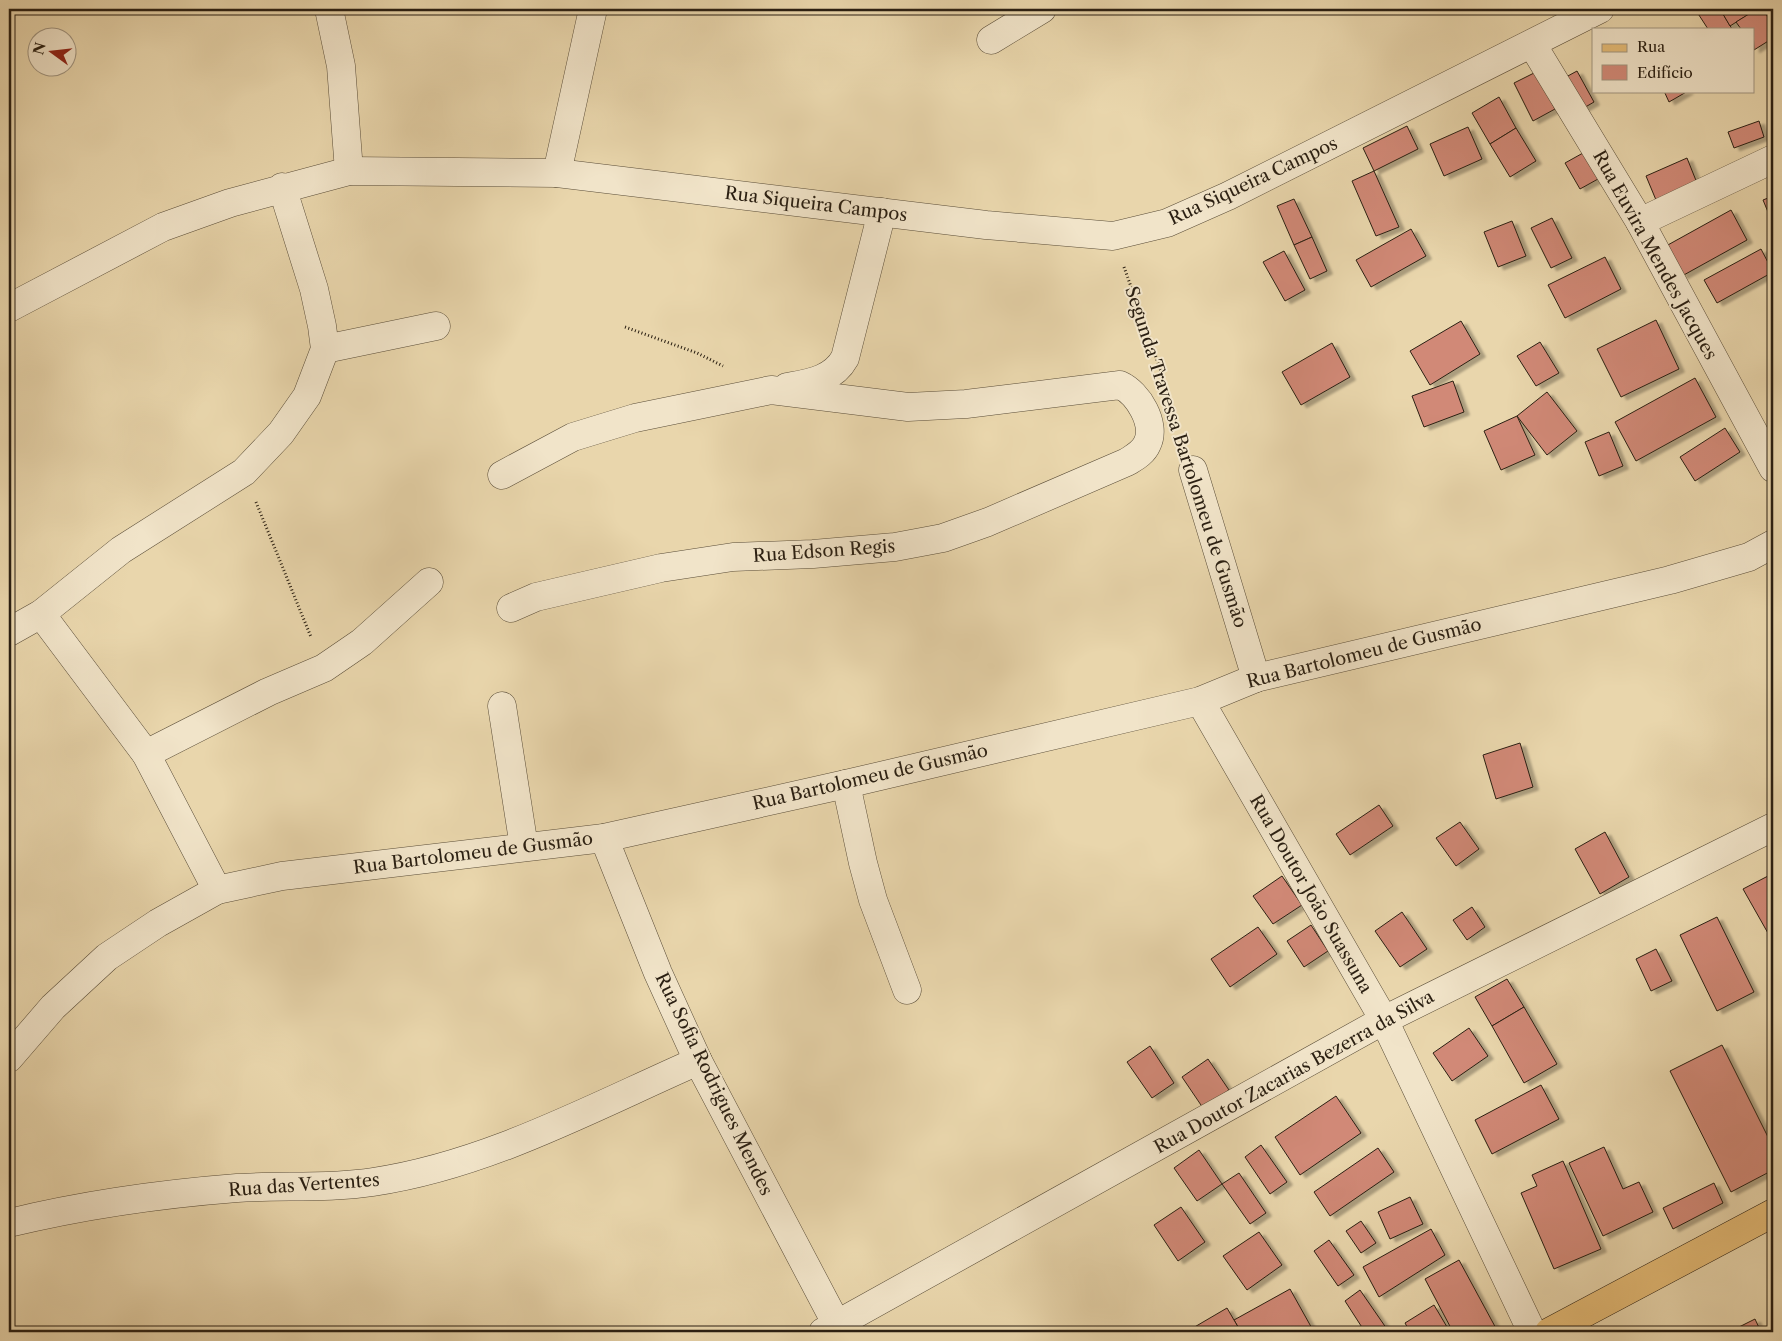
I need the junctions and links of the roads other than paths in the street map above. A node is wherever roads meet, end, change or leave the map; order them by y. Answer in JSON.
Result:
{"nodes":[{"id":1,"x":329,"y":9,"type":"edge"},
{"id":2,"x":593,"y":9,"type":"edge"},
{"id":3,"x":1042,"y":9,"type":"edge"},
{"id":4,"x":1600,"y":9,"type":"edge"},
{"id":5,"x":991,"y":40,"type":"dead end"},
{"id":6,"x":1532,"y":44,"type":"junction"},
{"id":7,"x":1773,"y":159,"type":"edge"},
{"id":8,"x":349,"y":171,"type":"junction"},
{"id":9,"x":557,"y":173,"type":"junction"},
{"id":10,"x":282,"y":187,"type":"junction"},
{"id":11,"x":882,"y":212,"type":"junction"},
{"id":12,"x":1640,"y":222,"type":"junction"},
{"id":13,"x":9,"y":308,"type":"edge"},
{"id":14,"x":436,"y":326,"type":"dead end"},
{"id":15,"x":325,"y":348,"type":"junction"},
{"id":16,"x":770,"y":390,"type":"junction"},
{"id":17,"x":1773,"y":468,"type":"edge"},
{"id":18,"x":1193,"y":470,"type":"dead end"},
{"id":19,"x":502,"y":474,"type":"dead end"},
{"id":20,"x":1773,"y":544,"type":"edge"},
{"id":21,"x":429,"y":582,"type":"dead end"},
{"id":22,"x":510,"y":608,"type":"dead end"},
{"id":23,"x":41,"y":614,"type":"junction"},
{"id":24,"x":9,"y":632,"type":"edge"},
{"id":25,"x":1256,"y":678,"type":"junction"},
{"id":26,"x":1200,"y":701,"type":"junction"},
{"id":27,"x":502,"y":706,"type":"dead end"},
{"id":28,"x":146,"y":754,"type":"junction"},
{"id":29,"x":846,"y":784,"type":"junction"},
{"id":30,"x":1773,"y":827,"type":"edge"},
{"id":31,"x":604,"y":838,"type":"junction"},
{"id":32,"x":524,"y":847,"type":"junction"},
{"id":33,"x":217,"y":890,"type":"junction"},
{"id":34,"x":907,"y":990,"type":"dead end"},
{"id":35,"x":1384,"y":1020,"type":"junction"},
{"id":36,"x":9,"y":1058,"type":"edge"},
{"id":37,"x":698,"y":1061,"type":"junction"},
{"id":38,"x":1773,"y":1213,"type":"edge"},
{"id":39,"x":9,"y":1223,"type":"edge"},
{"id":40,"x":830,"y":1329,"type":"edge"},
{"id":41,"x":1532,"y":1332,"type":"edge"},
{"id":42,"x":1549,"y":1332,"type":"edge"}],
"edges":[{"from":1,"to":8,"type":"street"},
{"from":2,"to":9,"type":"street"},
{"from":3,"to":5,"type":"street"},
{"from":4,"to":6,"type":"street","name":"Rua Siqueira Campos"},
{"from":6,"to":11,"type":"street","name":"Rua Siqueira Campos"},
{"from":6,"to":12,"type":"street","name":"Rua Euvira Mendes Jacques"},
{"from":7,"to":12,"type":"street"},
{"from":8,"to":9,"type":"street","name":"Rua Siqueira Campos"},
{"from":8,"to":10,"type":"street","name":"Rua Siqueira Campos"},
{"from":9,"to":11,"type":"street","name":"Rua Siqueira Campos"},
{"from":10,"to":13,"type":"street","name":"Rua Siqueira Campos"},
{"from":10,"to":15,"type":"street"},
{"from":11,"to":16,"type":"street"},
{"from":12,"to":17,"type":"street","name":"Rua Euvira Mendes Jacques"},
{"from":14,"to":15,"type":"street"},
{"from":15,"to":23,"type":"street"},
{"from":16,"to":19,"type":"street"},
{"from":16,"to":22,"type":"street","name":"Rua Edson Regis"},
{"from":18,"to":25,"type":"street","name":"Segunda Travessa Bartolomeu de Gusmão"},
{"from":20,"to":25,"type":"street","name":"Rua Bartolomeu de Gusmão"},
{"from":21,"to":28,"type":"street"},
{"from":23,"to":24,"type":"street"},
{"from":23,"to":28,"type":"street"},
{"from":25,"to":26,"type":"street","name":"Rua Bartolomeu de Gusmão"},
{"from":26,"to":29,"type":"street","name":"Rua Bartolomeu de Gusmão"},
{"from":26,"to":35,"type":"street","name":"Rua Doutor João Suassuna"},
{"from":27,"to":32,"type":"street"},
{"from":28,"to":33,"type":"street"},
{"from":29,"to":31,"type":"street","name":"Rua Bartolomeu de Gusmão"},
{"from":29,"to":34,"type":"street"},
{"from":30,"to":35,"type":"street","name":"Rua Doutor Zacarias Bezerra da Silva"},
{"from":31,"to":32,"type":"street","name":"Rua Bartolomeu de Gusmão"},
{"from":31,"to":37,"type":"street","name":"Rua Sofia Rodrigues Mendes"},
{"from":32,"to":33,"type":"street","name":"Rua Bartolomeu de Gusmão"},
{"from":33,"to":36,"type":"street","name":"Rua Bartolomeu de Gusmão"},
{"from":35,"to":40,"type":"street","name":"Rua Doutor Zacarias Bezerra da Silva"},
{"from":35,"to":41,"type":"street","name":"Rua Doutor João Suassuna"},
{"from":37,"to":39,"type":"street","name":"Rua das Vertentes"},
{"from":37,"to":40,"type":"street","name":"Rua Sofia Rodrigues Mendes"},
{"from":38,"to":42,"type":"main road"}]}
